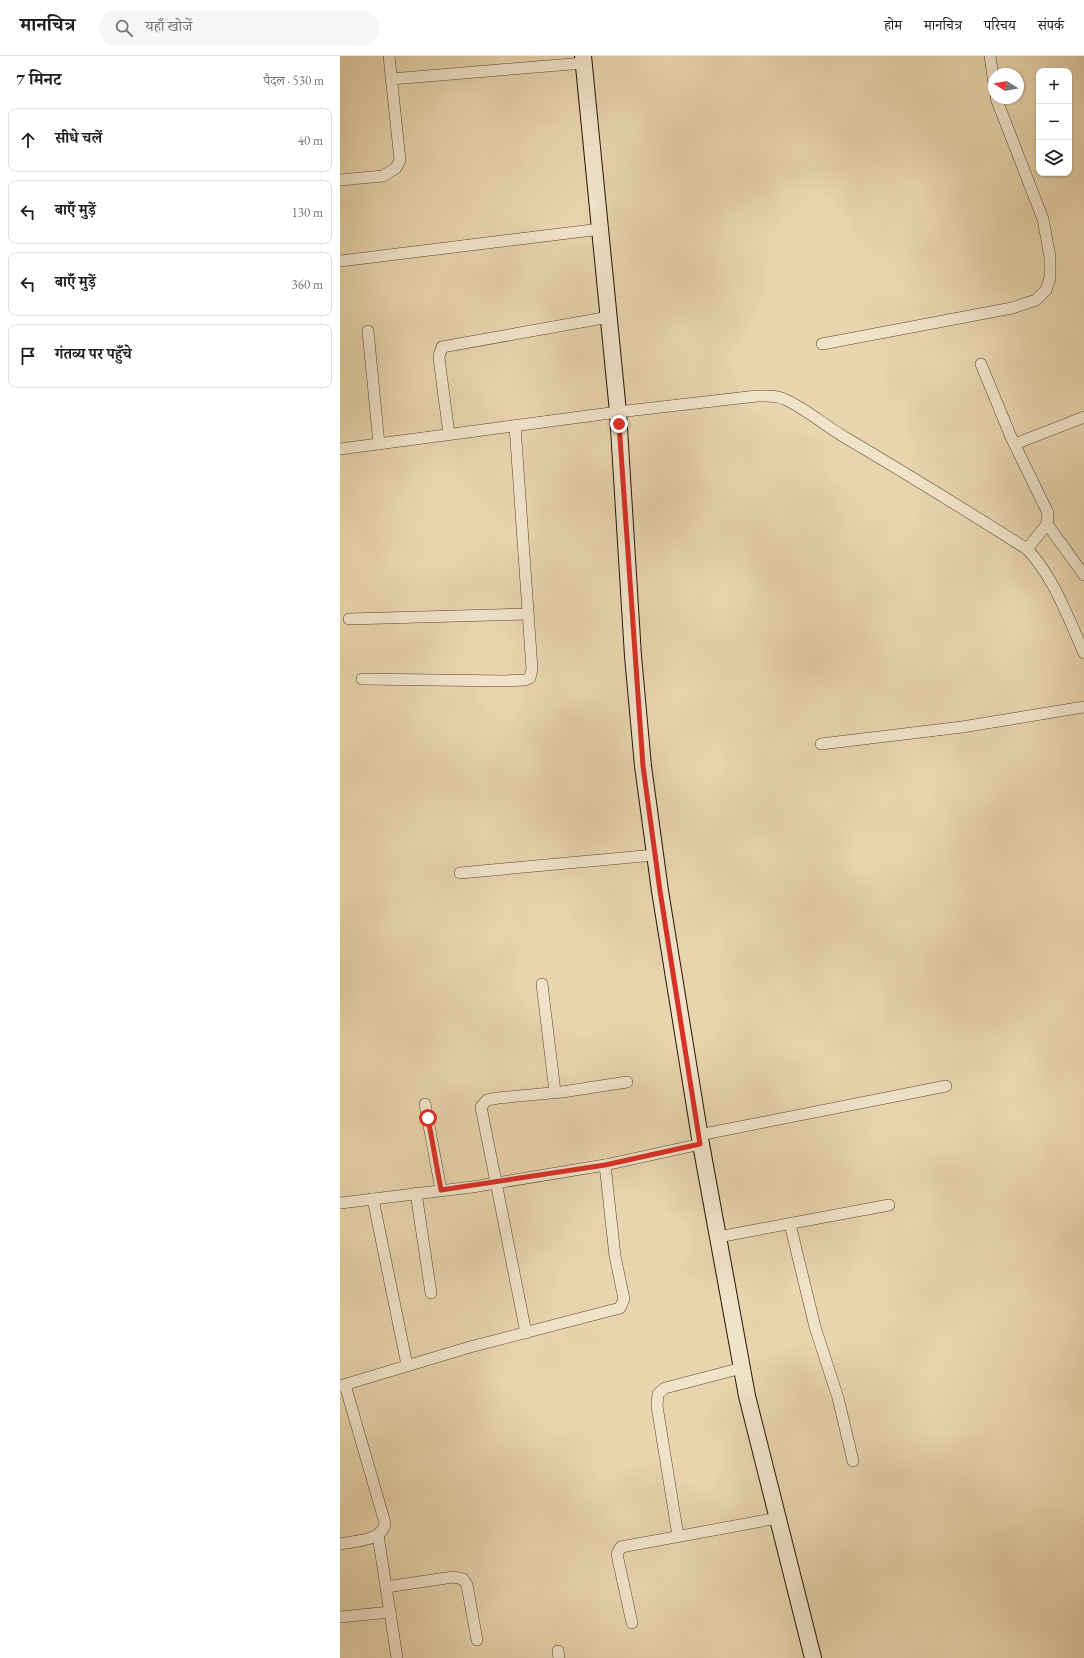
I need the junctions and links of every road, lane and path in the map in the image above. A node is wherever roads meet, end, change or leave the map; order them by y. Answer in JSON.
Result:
{"nodes":[{"id":1,"x":389,"y":56,"type":"edge"},
{"id":2,"x":990,"y":56,"type":"edge"},
{"id":3,"x":584,"y":59,"type":"edge"},
{"id":4,"x":992,"y":68,"type":"edge"},
{"id":5,"x":391,"y":79,"type":"junction"},
{"id":6,"x":998,"y":104,"type":"edge"},
{"id":7,"x":340,"y":180,"type":"edge"},
{"id":8,"x":601,"y":229,"type":"junction"},
{"id":9,"x":340,"y":261,"type":"edge"},
{"id":10,"x":610,"y":317,"type":"junction"},
{"id":11,"x":368,"y":331,"type":"dead end"},
{"id":12,"x":822,"y":344,"type":"dead end"},
{"id":13,"x":981,"y":364,"type":"dead end"},
{"id":14,"x":618,"y":412,"type":"junction"},
{"id":15,"x":1084,"y":417,"type":"edge"},
{"id":16,"x":515,"y":426,"type":"junction"},
{"id":17,"x":449,"y":434,"type":"junction"},
{"id":18,"x":379,"y":444,"type":"junction"},
{"id":19,"x":1014,"y":444,"type":"junction"},
{"id":20,"x":340,"y":449,"type":"edge"},
{"id":21,"x":1047,"y":524,"type":"junction"},
{"id":22,"x":1027,"y":549,"type":"junction"},
{"id":23,"x":1084,"y":575,"type":"edge"},
{"id":24,"x":528,"y":614,"type":"junction"},
{"id":25,"x":349,"y":619,"type":"dead end"},
{"id":26,"x":1084,"y":653,"type":"edge"},
{"id":27,"x":362,"y":679,"type":"dead end"},
{"id":28,"x":1084,"y":707,"type":"edge"},
{"id":29,"x":821,"y":744,"type":"dead end"},
{"id":30,"x":655,"y":855,"type":"junction"},
{"id":31,"x":460,"y":873,"type":"dead end"},
{"id":32,"x":542,"y":984,"type":"dead end"},
{"id":33,"x":627,"y":1082,"type":"dead end"},
{"id":34,"x":946,"y":1086,"type":"dead end"},
{"id":35,"x":555,"y":1092,"type":"junction"},
{"id":36,"x":425,"y":1104,"type":"dead end"},
{"id":37,"x":700,"y":1140,"type":"junction"},
{"id":38,"x":605,"y":1165,"type":"junction"},
{"id":39,"x":497,"y":1183,"type":"junction"},
{"id":40,"x":441,"y":1190,"type":"junction"},
{"id":41,"x":416,"y":1193,"type":"junction"},
{"id":42,"x":372,"y":1199,"type":"junction"},
{"id":43,"x":340,"y":1203,"type":"edge"},
{"id":44,"x":889,"y":1205,"type":"dead end"},
{"id":45,"x":790,"y":1224,"type":"junction"},
{"id":46,"x":718,"y":1237,"type":"junction"},
{"id":47,"x":431,"y":1293,"type":"dead end"},
{"id":48,"x":526,"y":1333,"type":"junction"},
{"id":49,"x":407,"y":1365,"type":"junction"},
{"id":50,"x":742,"y":1368,"type":"junction"},
{"id":51,"x":342,"y":1385,"type":"edge"},
{"id":52,"x":853,"y":1461,"type":"dead end"},
{"id":53,"x":778,"y":1518,"type":"junction"},
{"id":54,"x":378,"y":1535,"type":"junction"},
{"id":55,"x":678,"y":1536,"type":"junction"},
{"id":56,"x":340,"y":1544,"type":"edge"},
{"id":57,"x":386,"y":1587,"type":"junction"},
{"id":58,"x":390,"y":1612,"type":"junction"},
{"id":59,"x":340,"y":1618,"type":"edge"},
{"id":60,"x":632,"y":1622,"type":"dead end"},
{"id":61,"x":477,"y":1640,"type":"dead end"},
{"id":62,"x":397,"y":1658,"type":"edge"},
{"id":63,"x":814,"y":1658,"type":"edge"}],
"edges":[{"from":1,"to":5,"type":"street"},
{"from":2,"to":4,"type":"street"},
{"from":3,"to":5,"type":"street"},
{"from":3,"to":8,"type":"main road"},
{"from":5,"to":7,"type":"street"},
{"from":6,"to":12,"type":"street"},
{"from":8,"to":9,"type":"street"},
{"from":8,"to":10,"type":"main road"},
{"from":10,"to":14,"type":"main road"},
{"from":10,"to":17,"type":"street"},
{"from":11,"to":18,"type":"street"},
{"from":13,"to":19,"type":"street"},
{"from":14,"to":16,"type":"street"},
{"from":14,"to":22,"type":"street"},
{"from":14,"to":30,"type":"main road"},
{"from":15,"to":19,"type":"street"},
{"from":16,"to":17,"type":"street"},
{"from":16,"to":24,"type":"street"},
{"from":17,"to":18,"type":"street"},
{"from":18,"to":20,"type":"street"},
{"from":19,"to":21,"type":"street"},
{"from":21,"to":22,"type":"street"},
{"from":21,"to":23,"type":"street"},
{"from":22,"to":26,"type":"street"},
{"from":24,"to":25,"type":"street"},
{"from":24,"to":27,"type":"street"},
{"from":28,"to":29,"type":"street"},
{"from":30,"to":31,"type":"street"},
{"from":30,"to":37,"type":"main road"},
{"from":32,"to":35,"type":"street"},
{"from":33,"to":35,"type":"street"},
{"from":34,"to":37,"type":"street"},
{"from":35,"to":39,"type":"street"},
{"from":36,"to":40,"type":"street"},
{"from":37,"to":38,"type":"street"},
{"from":37,"to":46,"type":"main road"},
{"from":38,"to":39,"type":"street"},
{"from":38,"to":48,"type":"street"},
{"from":39,"to":40,"type":"street"},
{"from":39,"to":48,"type":"street"},
{"from":40,"to":41,"type":"street"},
{"from":41,"to":42,"type":"street"},
{"from":41,"to":47,"type":"street"},
{"from":42,"to":43,"type":"street"},
{"from":42,"to":49,"type":"street"},
{"from":44,"to":45,"type":"street"},
{"from":45,"to":46,"type":"street"},
{"from":45,"to":52,"type":"street"},
{"from":46,"to":50,"type":"main road"},
{"from":48,"to":49,"type":"street"},
{"from":49,"to":51,"type":"street"},
{"from":50,"to":53,"type":"main road"},
{"from":50,"to":55,"type":"street"},
{"from":51,"to":54,"type":"street"},
{"from":53,"to":55,"type":"street"},
{"from":53,"to":63,"type":"main road"},
{"from":54,"to":56,"type":"street"},
{"from":54,"to":57,"type":"street"},
{"from":55,"to":60,"type":"street"},
{"from":57,"to":58,"type":"street"},
{"from":57,"to":61,"type":"street"},
{"from":58,"to":59,"type":"street"},
{"from":58,"to":62,"type":"street"}]}
